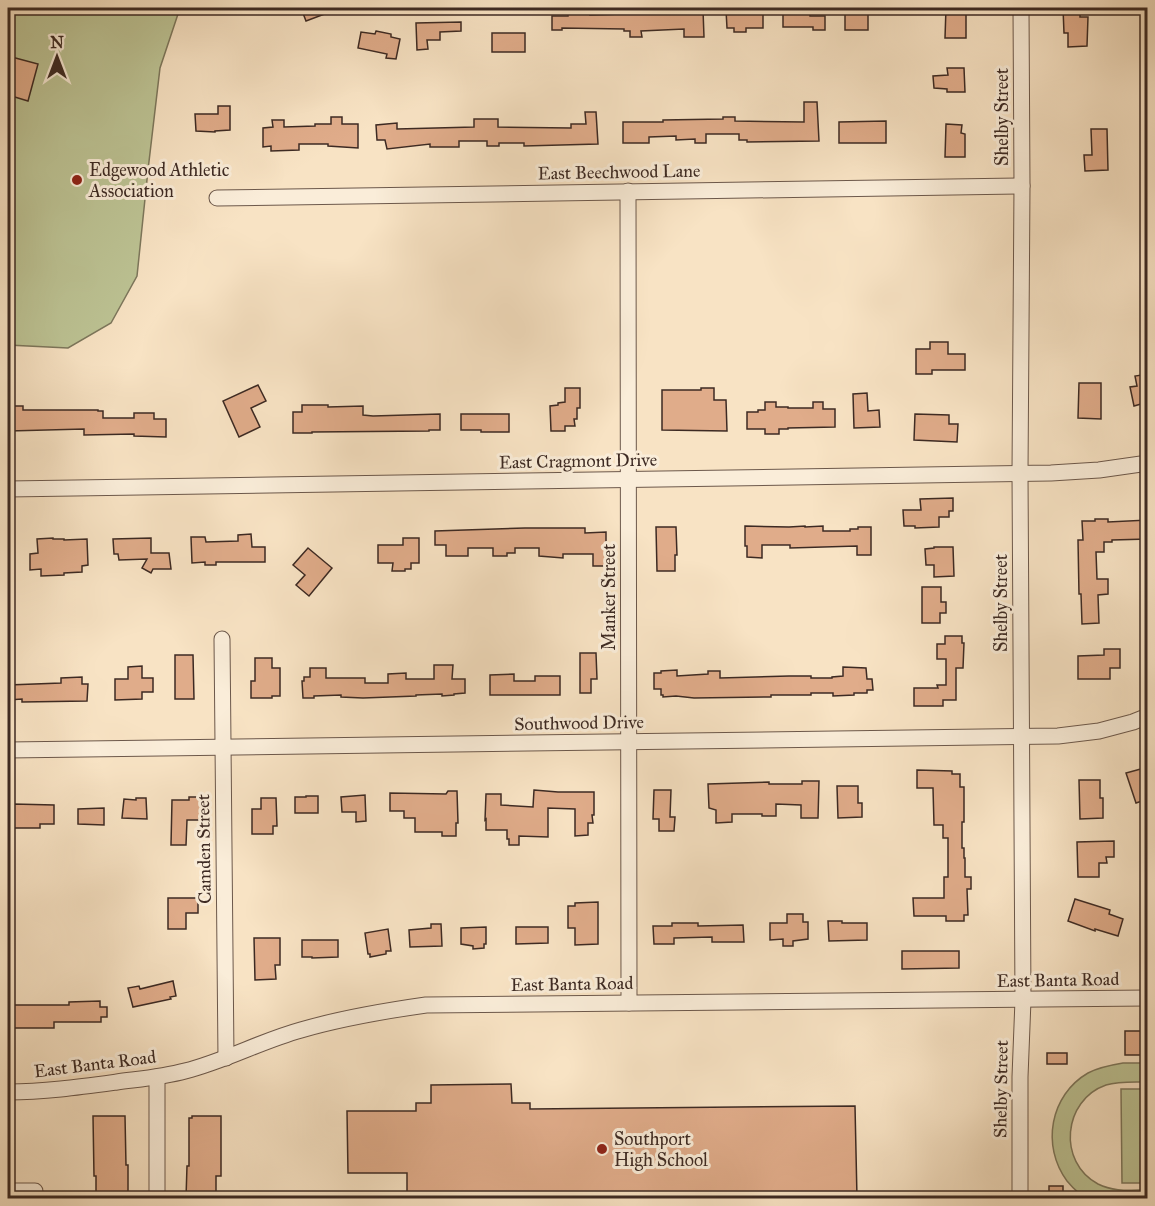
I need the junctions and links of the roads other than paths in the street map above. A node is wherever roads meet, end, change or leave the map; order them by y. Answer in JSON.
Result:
{"nodes":[{"id":1,"x":1021,"y":8,"type":"edge"},
{"id":2,"x":1022,"y":186,"type":"junction"},
{"id":3,"x":628,"y":191,"type":"junction"},
{"id":4,"x":217,"y":198,"type":"dead end"},
{"id":5,"x":1148,"y":463,"type":"edge"},
{"id":6,"x":1020,"y":473,"type":"junction"},
{"id":7,"x":628,"y":480,"type":"junction"},
{"id":8,"x":8,"y":489,"type":"edge"},
{"id":9,"x":222,"y":639,"type":"dead end"},
{"id":10,"x":1148,"y":716,"type":"edge"},
{"id":11,"x":1021,"y":736,"type":"junction"},
{"id":12,"x":629,"y":742,"type":"junction"},
{"id":13,"x":223,"y":747,"type":"junction"},
{"id":14,"x":8,"y":750,"type":"edge"},
{"id":15,"x":1148,"y":998,"type":"edge"},
{"id":16,"x":1023,"y":1000,"type":"junction"},
{"id":17,"x":629,"y":1003,"type":"junction"},
{"id":18,"x":226,"y":1058,"type":"junction"},
{"id":19,"x":157,"y":1077,"type":"junction"},
{"id":20,"x":8,"y":1092,"type":"edge"},
{"id":21,"x":8,"y":1191,"type":"edge"},
{"id":22,"x":35,"y":1191,"type":"dead end"},
{"id":23,"x":157,"y":1198,"type":"edge"},
{"id":24,"x":1020,"y":1198,"type":"edge"}],
"edges":[{"from":1,"to":2,"type":"street","name":"Shelby Street"},
{"from":2,"to":3,"type":"street","name":"East Beechwood Lane"},
{"from":2,"to":6,"type":"street","name":"Shelby Street"},
{"from":3,"to":4,"type":"street","name":"East Beechwood Lane"},
{"from":3,"to":7,"type":"street","name":"Manker Street"},
{"from":5,"to":6,"type":"street","name":"East Cragmont Drive"},
{"from":6,"to":7,"type":"street","name":"East Cragmont Drive"},
{"from":6,"to":11,"type":"street","name":"Shelby Street"},
{"from":7,"to":8,"type":"street","name":"East Cragmont Drive"},
{"from":7,"to":12,"type":"street","name":"Manker Street"},
{"from":9,"to":13,"type":"street","name":"Camden Street"},
{"from":10,"to":11,"type":"street","name":"Southwood Drive"},
{"from":11,"to":12,"type":"street","name":"Southwood Drive"},
{"from":11,"to":16,"type":"street","name":"Shelby Street"},
{"from":12,"to":13,"type":"street","name":"Southwood Drive"},
{"from":12,"to":17,"type":"street","name":"Manker Street"},
{"from":13,"to":14,"type":"street","name":"Southwood Drive"},
{"from":13,"to":18,"type":"street","name":"Camden Street"},
{"from":15,"to":16,"type":"street","name":"East Banta Road"},
{"from":16,"to":17,"type":"street","name":"East Banta Road"},
{"from":16,"to":24,"type":"street","name":"Shelby Street"},
{"from":17,"to":18,"type":"street","name":"East Banta Road"},
{"from":18,"to":19,"type":"street","name":"East Banta Road"},
{"from":19,"to":20,"type":"street","name":"East Banta Road"},
{"from":19,"to":23,"type":"street"},
{"from":21,"to":22,"type":"street"}]}
